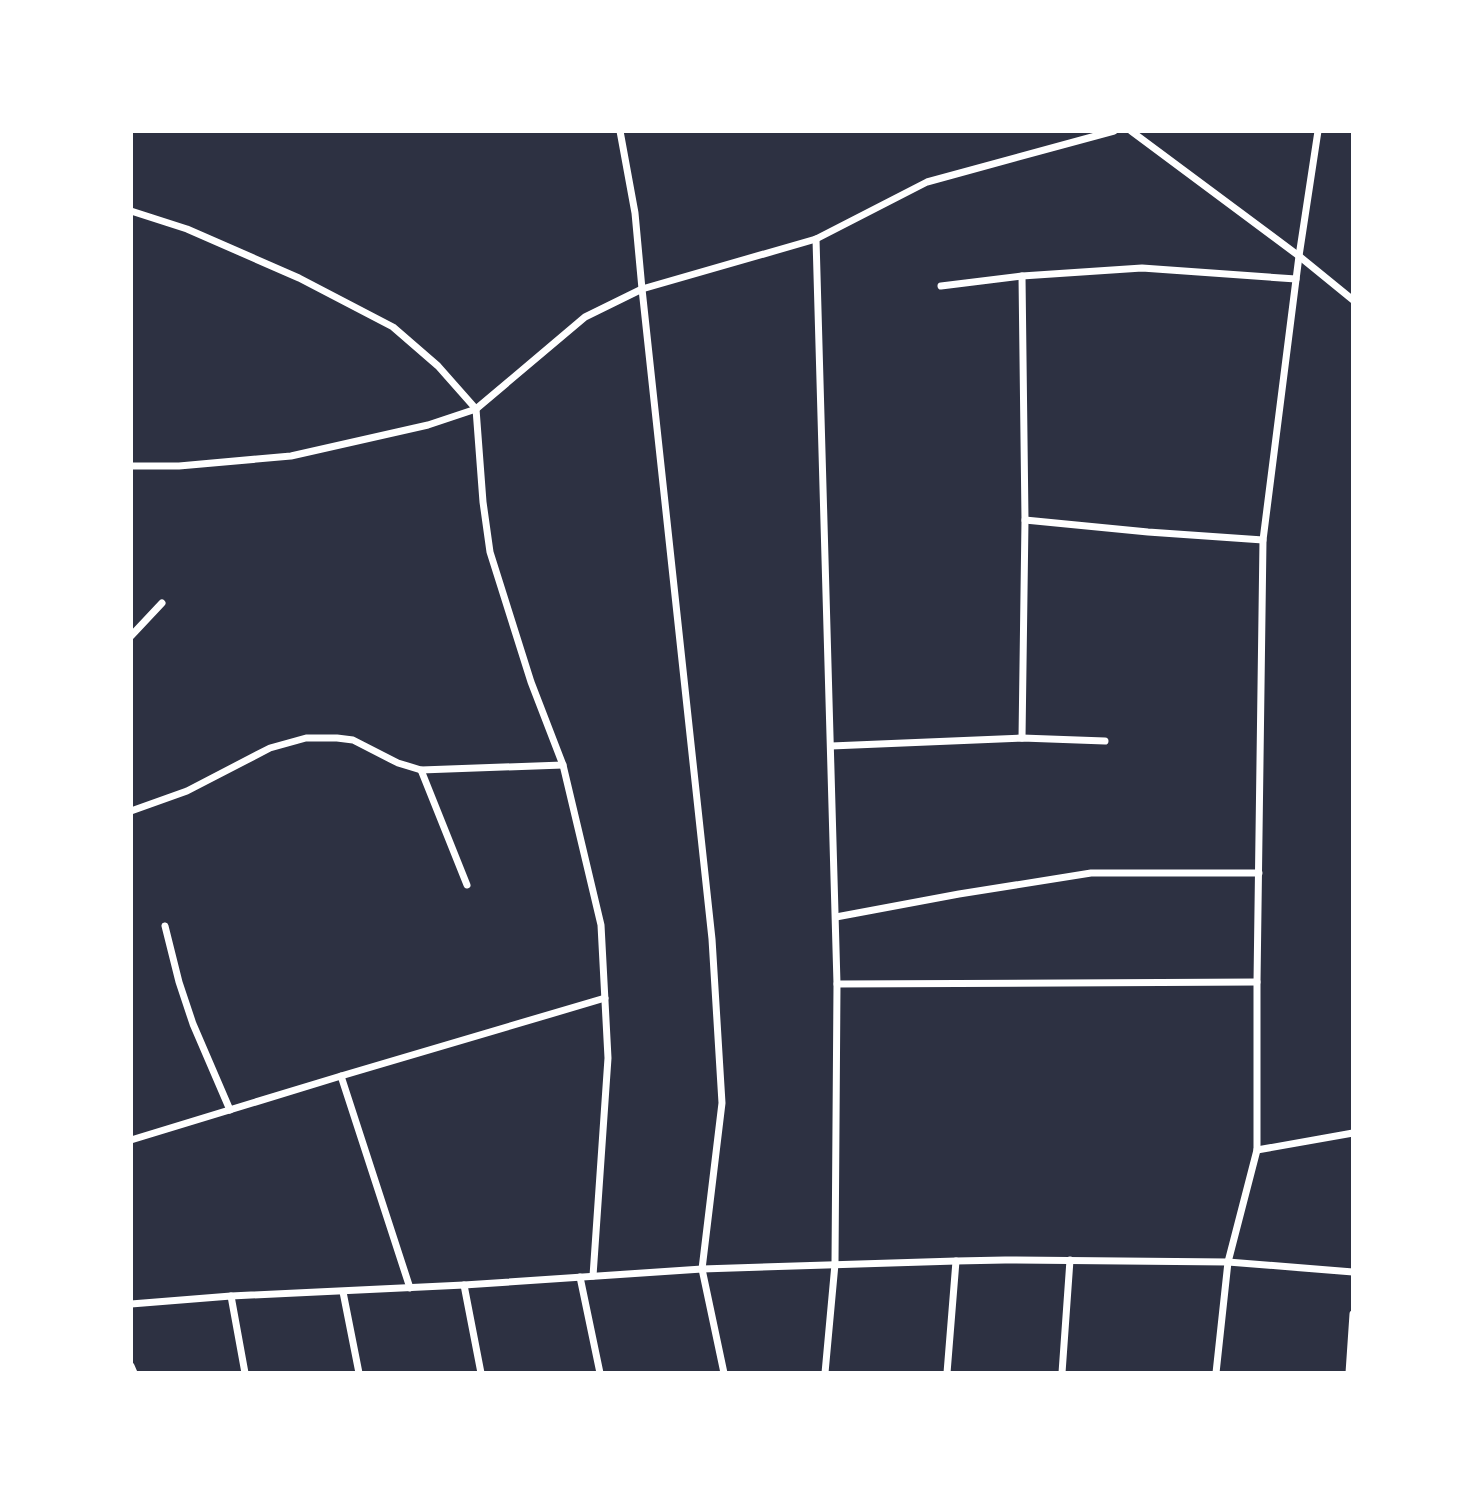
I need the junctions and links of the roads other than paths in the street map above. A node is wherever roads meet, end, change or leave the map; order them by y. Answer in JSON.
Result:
{"nodes":[{"id":1,"x":620,"y":131,"type":"edge"},
{"id":2,"x":1114,"y":131,"type":"edge"},
{"id":3,"x":1131,"y":131,"type":"edge"},
{"id":4,"x":1318,"y":131,"type":"edge"},
{"id":5,"x":131,"y":211,"type":"edge"},
{"id":6,"x":816,"y":239,"type":"junction"},
{"id":7,"x":1299,"y":256,"type":"junction"},
{"id":8,"x":1022,"y":276,"type":"junction"},
{"id":9,"x":1296,"y":279,"type":"junction"},
{"id":10,"x":941,"y":286,"type":"dead end"},
{"id":11,"x":642,"y":289,"type":"junction"},
{"id":12,"x":1353,"y":300,"type":"edge"},
{"id":13,"x":476,"y":409,"type":"junction"},
{"id":14,"x":131,"y":466,"type":"edge"},
{"id":15,"x":1025,"y":520,"type":"junction"},
{"id":16,"x":1263,"y":540,"type":"junction"},
{"id":17,"x":162,"y":603,"type":"dead end"},
{"id":18,"x":131,"y":636,"type":"edge"},
{"id":19,"x":1022,"y":738,"type":"junction"},
{"id":20,"x":1105,"y":741,"type":"dead end"},
{"id":21,"x":831,"y":746,"type":"junction"},
{"id":22,"x":563,"y":765,"type":"junction"},
{"id":23,"x":421,"y":770,"type":"junction"},
{"id":24,"x":131,"y":811,"type":"edge"},
{"id":25,"x":1259,"y":873,"type":"junction"},
{"id":26,"x":467,"y":885,"type":"dead end"},
{"id":27,"x":836,"y":917,"type":"junction"},
{"id":28,"x":165,"y":926,"type":"dead end"},
{"id":29,"x":1257,"y":982,"type":"junction"},
{"id":30,"x":836,"y":984,"type":"junction"},
{"id":31,"x":605,"y":998,"type":"junction"},
{"id":32,"x":341,"y":1076,"type":"junction"},
{"id":33,"x":230,"y":1110,"type":"junction"},
{"id":34,"x":1353,"y":1133,"type":"edge"},
{"id":35,"x":131,"y":1140,"type":"edge"},
{"id":36,"x":1257,"y":1150,"type":"junction"},
{"id":37,"x":1070,"y":1260,"type":"junction"},
{"id":38,"x":956,"y":1261,"type":"junction"},
{"id":39,"x":1228,"y":1262,"type":"junction"},
{"id":40,"x":835,"y":1264,"type":"junction"},
{"id":41,"x":702,"y":1269,"type":"junction"},
{"id":42,"x":1353,"y":1272,"type":"edge"},
{"id":43,"x":593,"y":1276,"type":"junction"},
{"id":44,"x":580,"y":1277,"type":"junction"},
{"id":45,"x":464,"y":1285,"type":"junction"},
{"id":46,"x":410,"y":1288,"type":"junction"},
{"id":47,"x":342,"y":1292,"type":"junction"},
{"id":48,"x":232,"y":1296,"type":"junction"},
{"id":49,"x":131,"y":1304,"type":"edge"},
{"id":50,"x":1353,"y":1314,"type":"edge"},
{"id":51,"x":131,"y":1366,"type":"edge"},
{"id":52,"x":134,"y":1373,"type":"edge"},
{"id":53,"x":245,"y":1373,"type":"edge"},
{"id":54,"x":359,"y":1373,"type":"edge"},
{"id":55,"x":481,"y":1373,"type":"edge"},
{"id":56,"x":600,"y":1373,"type":"edge"},
{"id":57,"x":724,"y":1373,"type":"edge"},
{"id":58,"x":825,"y":1373,"type":"edge"},
{"id":59,"x":947,"y":1373,"type":"edge"},
{"id":60,"x":1062,"y":1373,"type":"edge"},
{"id":61,"x":1216,"y":1373,"type":"edge"},
{"id":62,"x":1349,"y":1373,"type":"edge"}],
"edges":[{"from":1,"to":11,"type":"street"},
{"from":2,"to":6,"type":"street"},
{"from":3,"to":7,"type":"street"},
{"from":4,"to":7,"type":"street"},
{"from":5,"to":13,"type":"street"},
{"from":6,"to":11,"type":"street"},
{"from":6,"to":21,"type":"street"},
{"from":7,"to":9,"type":"street"},
{"from":7,"to":12,"type":"street"},
{"from":8,"to":9,"type":"street"},
{"from":8,"to":10,"type":"street"},
{"from":8,"to":15,"type":"street"},
{"from":9,"to":16,"type":"street"},
{"from":11,"to":13,"type":"street"},
{"from":11,"to":41,"type":"street"},
{"from":13,"to":14,"type":"street"},
{"from":13,"to":22,"type":"street"},
{"from":15,"to":16,"type":"street"},
{"from":15,"to":19,"type":"street"},
{"from":16,"to":25,"type":"street"},
{"from":17,"to":18,"type":"street"},
{"from":19,"to":20,"type":"street"},
{"from":19,"to":21,"type":"street"},
{"from":21,"to":27,"type":"street"},
{"from":22,"to":23,"type":"street"},
{"from":22,"to":31,"type":"street"},
{"from":23,"to":24,"type":"street"},
{"from":23,"to":26,"type":"street"},
{"from":25,"to":27,"type":"street"},
{"from":25,"to":29,"type":"street"},
{"from":27,"to":30,"type":"street"},
{"from":28,"to":33,"type":"street"},
{"from":29,"to":30,"type":"street"},
{"from":29,"to":36,"type":"street"},
{"from":30,"to":40,"type":"street"},
{"from":31,"to":32,"type":"street"},
{"from":31,"to":43,"type":"street"},
{"from":32,"to":33,"type":"street"},
{"from":32,"to":46,"type":"street"},
{"from":33,"to":35,"type":"street"},
{"from":34,"to":36,"type":"street"},
{"from":36,"to":39,"type":"street"},
{"from":37,"to":38,"type":"street"},
{"from":37,"to":39,"type":"street"},
{"from":37,"to":60,"type":"street"},
{"from":38,"to":40,"type":"street"},
{"from":38,"to":59,"type":"street"},
{"from":39,"to":42,"type":"street"},
{"from":39,"to":61,"type":"street"},
{"from":40,"to":41,"type":"street"},
{"from":40,"to":58,"type":"street"},
{"from":41,"to":43,"type":"street"},
{"from":41,"to":57,"type":"street"},
{"from":43,"to":44,"type":"street"},
{"from":44,"to":45,"type":"street"},
{"from":44,"to":56,"type":"street"},
{"from":45,"to":46,"type":"street"},
{"from":45,"to":55,"type":"street"},
{"from":46,"to":47,"type":"street"},
{"from":47,"to":48,"type":"street"},
{"from":47,"to":54,"type":"street"},
{"from":48,"to":49,"type":"street"},
{"from":48,"to":53,"type":"street"},
{"from":50,"to":62,"type":"street"},
{"from":51,"to":52,"type":"street"}]}
